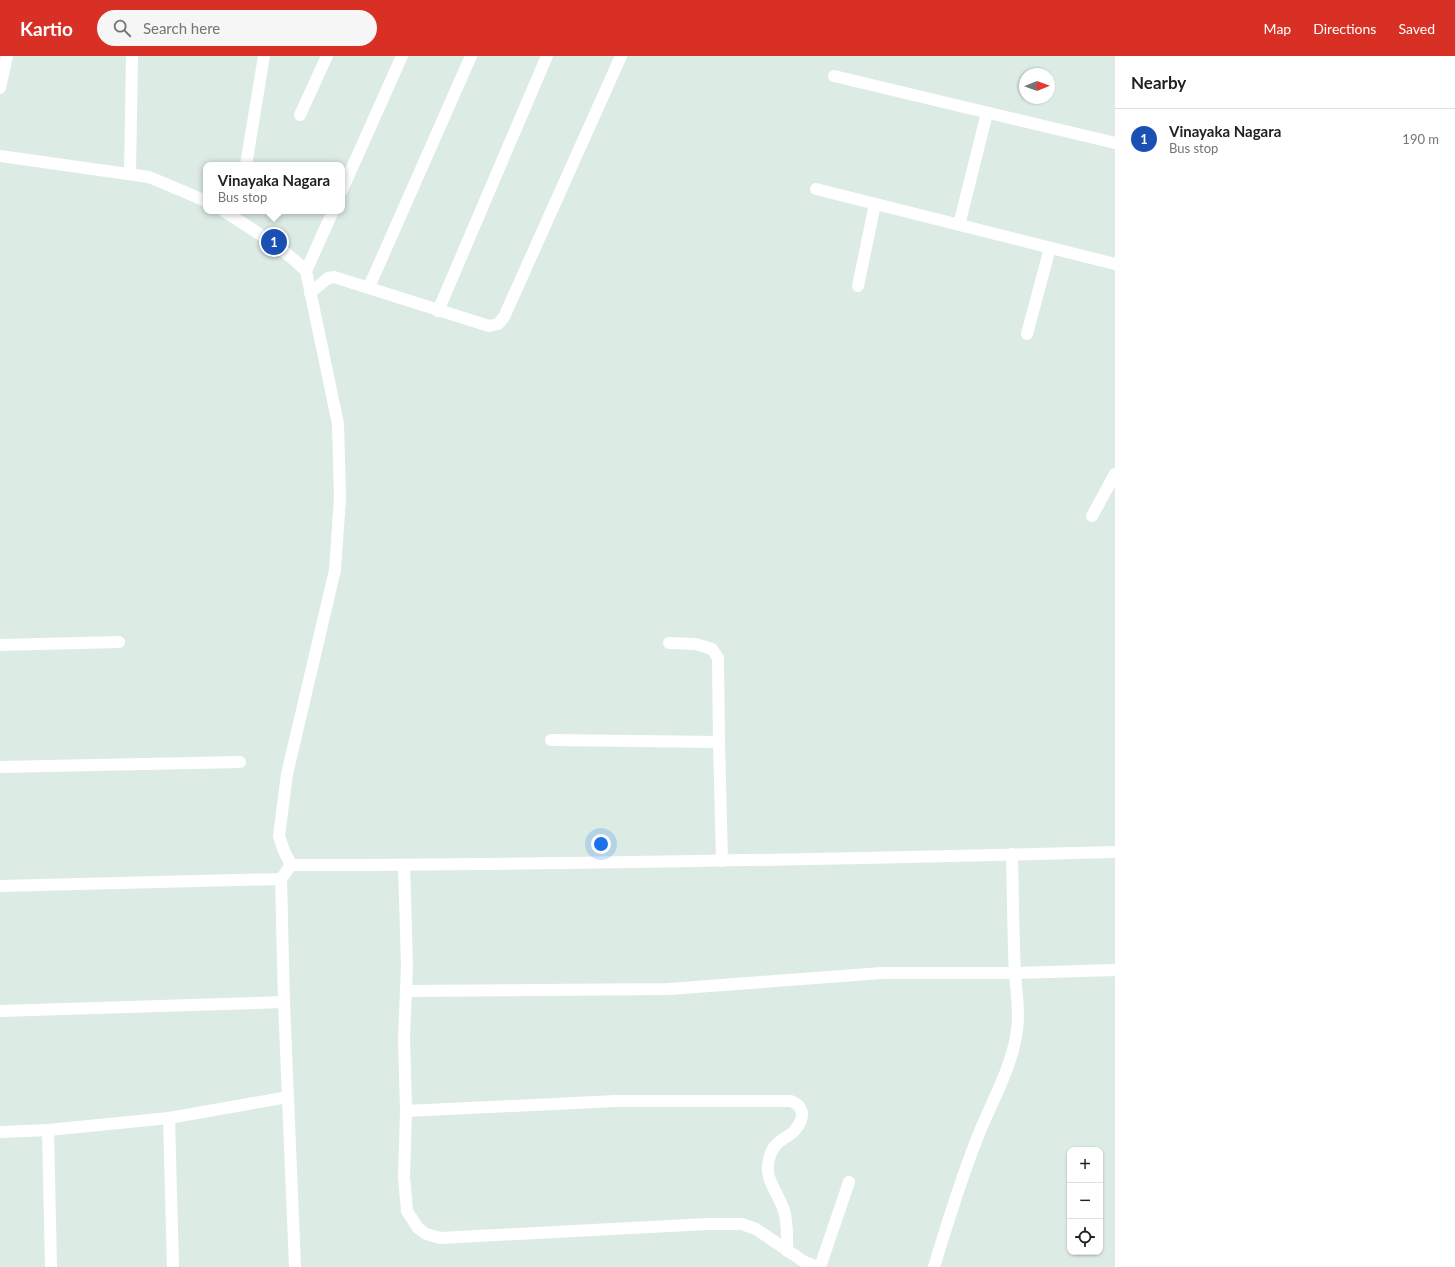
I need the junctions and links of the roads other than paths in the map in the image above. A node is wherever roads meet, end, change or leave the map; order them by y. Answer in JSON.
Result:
{"nodes":[{"id":1,"x":7,"y":56,"type":"edge"},
{"id":2,"x":132,"y":56,"type":"edge"},
{"id":3,"x":264,"y":56,"type":"edge"},
{"id":4,"x":327,"y":56,"type":"edge"},
{"id":5,"x":402,"y":56,"type":"edge"},
{"id":6,"x":471,"y":56,"type":"edge"},
{"id":7,"x":547,"y":56,"type":"edge"},
{"id":8,"x":621,"y":56,"type":"edge"},
{"id":9,"x":834,"y":76,"type":"dead end"},
{"id":10,"x":0,"y":88,"type":"edge"},
{"id":11,"x":987,"y":113,"type":"junction"},
{"id":12,"x":300,"y":115,"type":"dead end"},
{"id":13,"x":1115,"y":143,"type":"edge"},
{"id":14,"x":0,"y":156,"type":"edge"},
{"id":15,"x":246,"y":162,"type":"edge"},
{"id":16,"x":130,"y":174,"type":"junction"},
{"id":17,"x":345,"y":183,"type":"edge"},
{"id":18,"x":816,"y":190,"type":"dead end"},
{"id":19,"x":203,"y":200,"type":"edge"},
{"id":20,"x":875,"y":204,"type":"junction"},
{"id":21,"x":332,"y":214,"type":"edge"},
{"id":22,"x":238,"y":215,"type":"edge"},
{"id":23,"x":959,"y":225,"type":"junction"},
{"id":24,"x":1050,"y":248,"type":"junction"},
{"id":25,"x":1115,"y":264,"type":"edge"},
{"id":26,"x":306,"y":271,"type":"junction"},
{"id":27,"x":858,"y":286,"type":"dead end"},
{"id":28,"x":370,"y":287,"type":"junction"},
{"id":29,"x":310,"y":293,"type":"junction"},
{"id":30,"x":438,"y":311,"type":"junction"},
{"id":31,"x":1027,"y":334,"type":"dead end"},
{"id":32,"x":1115,"y":474,"type":"edge"},
{"id":33,"x":1092,"y":516,"type":"dead end"},
{"id":34,"x":119,"y":642,"type":"dead end"},
{"id":35,"x":669,"y":643,"type":"dead end"},
{"id":36,"x":0,"y":645,"type":"edge"},
{"id":37,"x":551,"y":740,"type":"dead end"},
{"id":38,"x":718,"y":742,"type":"junction"},
{"id":39,"x":240,"y":762,"type":"dead end"},
{"id":40,"x":0,"y":767,"type":"edge"},
{"id":41,"x":1115,"y":852,"type":"edge"},
{"id":42,"x":1012,"y":854,"type":"junction"},
{"id":43,"x":722,"y":861,"type":"junction"},
{"id":44,"x":291,"y":865,"type":"junction"},
{"id":45,"x":404,"y":865,"type":"junction"},
{"id":46,"x":281,"y":879,"type":"junction"},
{"id":47,"x":0,"y":886,"type":"edge"},
{"id":48,"x":1115,"y":970,"type":"edge"},
{"id":49,"x":1015,"y":973,"type":"junction"},
{"id":50,"x":406,"y":991,"type":"junction"},
{"id":51,"x":284,"y":1002,"type":"junction"},
{"id":52,"x":0,"y":1011,"type":"edge"},
{"id":53,"x":288,"y":1097,"type":"junction"},
{"id":54,"x":406,"y":1110,"type":"junction"},
{"id":55,"x":169,"y":1118,"type":"junction"},
{"id":56,"x":48,"y":1130,"type":"junction"},
{"id":57,"x":0,"y":1132,"type":"edge"},
{"id":58,"x":849,"y":1182,"type":"dead end"},
{"id":59,"x":787,"y":1250,"type":"junction"},
{"id":60,"x":51,"y":1267,"type":"edge"},
{"id":61,"x":173,"y":1267,"type":"edge"},
{"id":62,"x":295,"y":1267,"type":"edge"},
{"id":63,"x":819,"y":1267,"type":"edge"},
{"id":64,"x":934,"y":1267,"type":"edge"}],
"edges":[{"from":1,"to":10,"type":"street"},
{"from":2,"to":16,"type":"street"},
{"from":3,"to":15,"type":"street"},
{"from":4,"to":12,"type":"street"},
{"from":5,"to":17,"type":"street"},
{"from":6,"to":28,"type":"street"},
{"from":7,"to":30,"type":"street"},
{"from":8,"to":30,"type":"street"},
{"from":9,"to":11,"type":"street"},
{"from":11,"to":13,"type":"street"},
{"from":11,"to":23,"type":"street"},
{"from":14,"to":16,"type":"street"},
{"from":16,"to":19,"type":"street"},
{"from":18,"to":20,"type":"street"},
{"from":20,"to":23,"type":"street"},
{"from":20,"to":27,"type":"street"},
{"from":21,"to":26,"type":"street"},
{"from":22,"to":26,"type":"street"},
{"from":23,"to":24,"type":"street"},
{"from":24,"to":25,"type":"street"},
{"from":24,"to":31,"type":"street"},
{"from":26,"to":29,"type":"street"},
{"from":28,"to":29,"type":"street"},
{"from":28,"to":30,"type":"street"},
{"from":29,"to":44,"type":"street"},
{"from":32,"to":33,"type":"street"},
{"from":34,"to":36,"type":"street"},
{"from":35,"to":38,"type":"street"},
{"from":37,"to":38,"type":"street"},
{"from":38,"to":43,"type":"street"},
{"from":39,"to":40,"type":"street"},
{"from":41,"to":42,"type":"street"},
{"from":42,"to":43,"type":"street"},
{"from":42,"to":49,"type":"street"},
{"from":43,"to":45,"type":"street"},
{"from":44,"to":45,"type":"street"},
{"from":44,"to":46,"type":"street"},
{"from":45,"to":50,"type":"street"},
{"from":46,"to":47,"type":"street"},
{"from":46,"to":51,"type":"street"},
{"from":48,"to":49,"type":"street"},
{"from":49,"to":50,"type":"street"},
{"from":49,"to":64,"type":"street"},
{"from":50,"to":54,"type":"street"},
{"from":51,"to":52,"type":"street"},
{"from":51,"to":53,"type":"street"},
{"from":53,"to":55,"type":"street"},
{"from":53,"to":62,"type":"street"},
{"from":54,"to":59,"type":"street"},
{"from":54,"to":59,"type":"street"},
{"from":55,"to":56,"type":"street"},
{"from":55,"to":61,"type":"street"},
{"from":56,"to":57,"type":"street"},
{"from":56,"to":60,"type":"street"},
{"from":58,"to":63,"type":"street"},
{"from":59,"to":63,"type":"street"}]}
